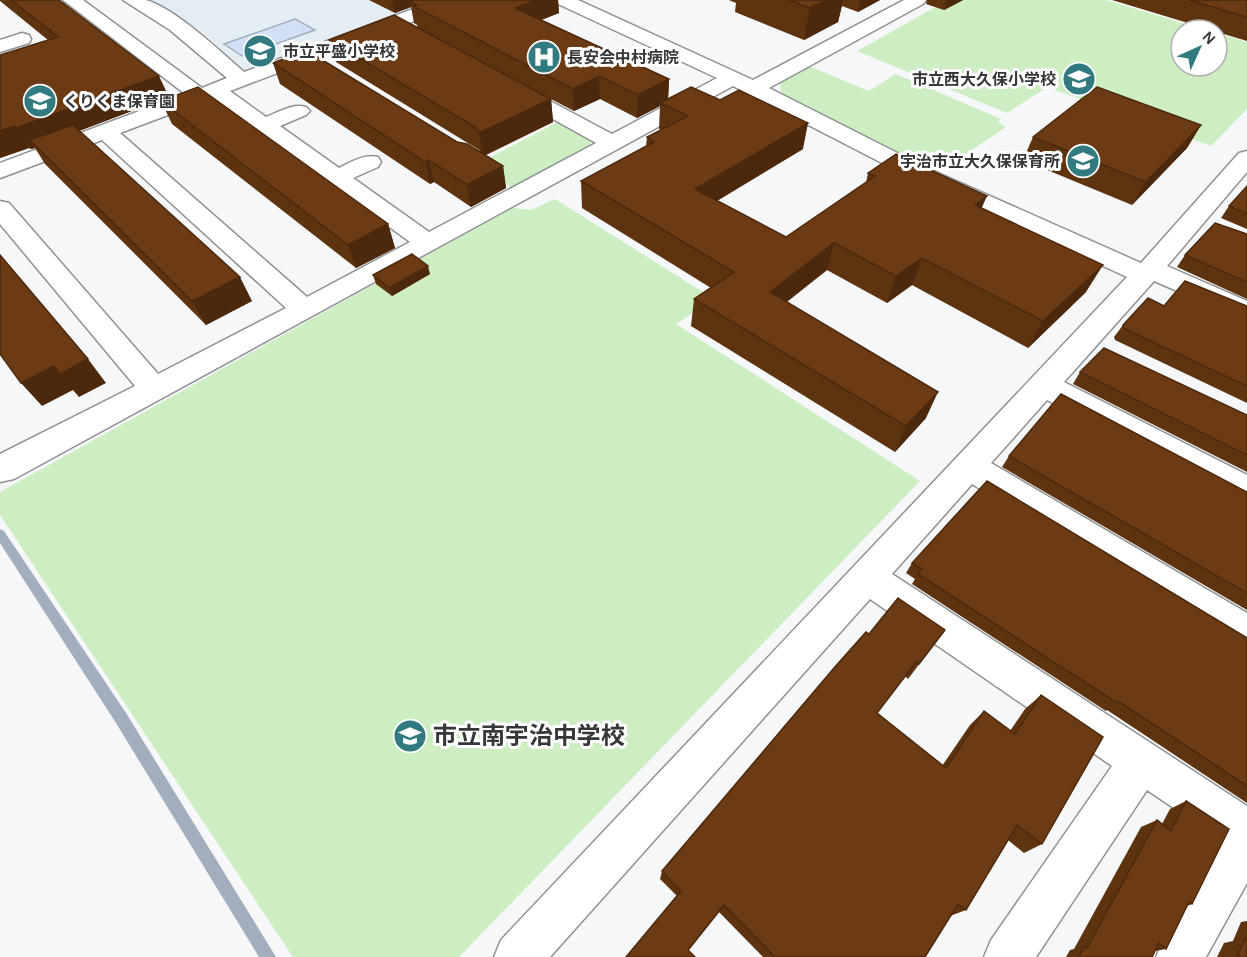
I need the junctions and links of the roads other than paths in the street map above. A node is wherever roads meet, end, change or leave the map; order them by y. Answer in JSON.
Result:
{"nodes":[{"id":1,"x":72,"y":0,"type":"edge"},
{"id":2,"x":132,"y":0,"type":"edge"},
{"id":3,"x":453,"y":0,"type":"edge"},
{"id":4,"x":564,"y":0,"type":"edge"},
{"id":5,"x":917,"y":0,"type":"edge"},
{"id":6,"x":848,"y":16,"type":"dead end"},
{"id":7,"x":390,"y":23,"type":"junction"},
{"id":8,"x":870,"y":25,"type":"junction"},
{"id":9,"x":410,"y":34,"type":"edge"},
{"id":10,"x":22,"y":39,"type":"dead end"},
{"id":11,"x":0,"y":46,"type":"edge"},
{"id":12,"x":305,"y":55,"type":"junction"},
{"id":13,"x":331,"y":71,"type":"edge"},
{"id":14,"x":491,"y":78,"type":"edge"},
{"id":15,"x":241,"y":80,"type":"junction"},
{"id":16,"x":743,"y":83,"type":"junction"},
{"id":17,"x":207,"y":92,"type":"junction"},
{"id":18,"x":299,"y":111,"type":"dead end"},
{"id":19,"x":265,"y":125,"type":"junction"},
{"id":20,"x":105,"y":131,"type":"junction"},
{"id":21,"x":612,"y":143,"type":"junction"},
{"id":22,"x":1247,"y":158,"type":"edge"},
{"id":23,"x":370,"y":162,"type":"dead end"},
{"id":24,"x":0,"y":171,"type":"edge"},
{"id":25,"x":335,"y":178,"type":"junction"},
{"id":26,"x":1239,"y":180,"type":"edge"},
{"id":27,"x":0,"y":208,"type":"edge"},
{"id":28,"x":428,"y":243,"type":"junction"},
{"id":29,"x":1147,"y":272,"type":"junction"},
{"id":30,"x":305,"y":310,"type":"junction"},
{"id":31,"x":1247,"y":312,"type":"edge"},
{"id":32,"x":1044,"y":385,"type":"junction"},
{"id":33,"x":154,"y":389,"type":"junction"},
{"id":34,"x":969,"y":466,"type":"junction"},
{"id":35,"x":0,"y":467,"type":"edge"},
{"id":36,"x":1247,"y":491,"type":"edge"},
{"id":37,"x":867,"y":578,"type":"junction"},
{"id":38,"x":1247,"y":633,"type":"edge"},
{"id":39,"x":1141,"y":761,"type":"junction"},
{"id":40,"x":1247,"y":832,"type":"edge"},
{"id":41,"x":1247,"y":838,"type":"edge"},
{"id":42,"x":518,"y":957,"type":"edge"},
{"id":43,"x":1008,"y":957,"type":"edge"},
{"id":44,"x":1180,"y":957,"type":"edge"}],
"edges":[{"from":1,"to":17,"type":"street"},
{"from":2,"to":15,"type":"street"},
{"from":3,"to":7,"type":"street"},
{"from":4,"to":16,"type":"street"},
{"from":5,"to":8,"type":"street"},
{"from":6,"to":8,"type":"street"},
{"from":7,"to":9,"type":"street"},
{"from":7,"to":12,"type":"street"},
{"from":8,"to":16,"type":"street"},
{"from":10,"to":11,"type":"street"},
{"from":12,"to":13,"type":"street"},
{"from":12,"to":15,"type":"street"},
{"from":14,"to":21,"type":"street"},
{"from":15,"to":17,"type":"street"},
{"from":16,"to":21,"type":"street"},
{"from":16,"to":29,"type":"street"},
{"from":17,"to":19,"type":"street"},
{"from":17,"to":20,"type":"street"},
{"from":18,"to":19,"type":"street"},
{"from":19,"to":25,"type":"street"},
{"from":20,"to":24,"type":"street"},
{"from":20,"to":30,"type":"street"},
{"from":21,"to":28,"type":"street"},
{"from":22,"to":26,"type":"street"},
{"from":23,"to":25,"type":"street"},
{"from":25,"to":28,"type":"street"},
{"from":26,"to":29,"type":"street"},
{"from":27,"to":33,"type":"street"},
{"from":28,"to":30,"type":"street"},
{"from":29,"to":31,"type":"street"},
{"from":29,"to":32,"type":"street"},
{"from":30,"to":33,"type":"street"},
{"from":32,"to":34,"type":"street"},
{"from":32,"to":36,"type":"street"},
{"from":33,"to":35,"type":"street"},
{"from":34,"to":37,"type":"street"},
{"from":34,"to":38,"type":"street"},
{"from":37,"to":39,"type":"street"},
{"from":37,"to":42,"type":"street"},
{"from":39,"to":40,"type":"street"},
{"from":39,"to":43,"type":"street"},
{"from":41,"to":44,"type":"street"}]}
